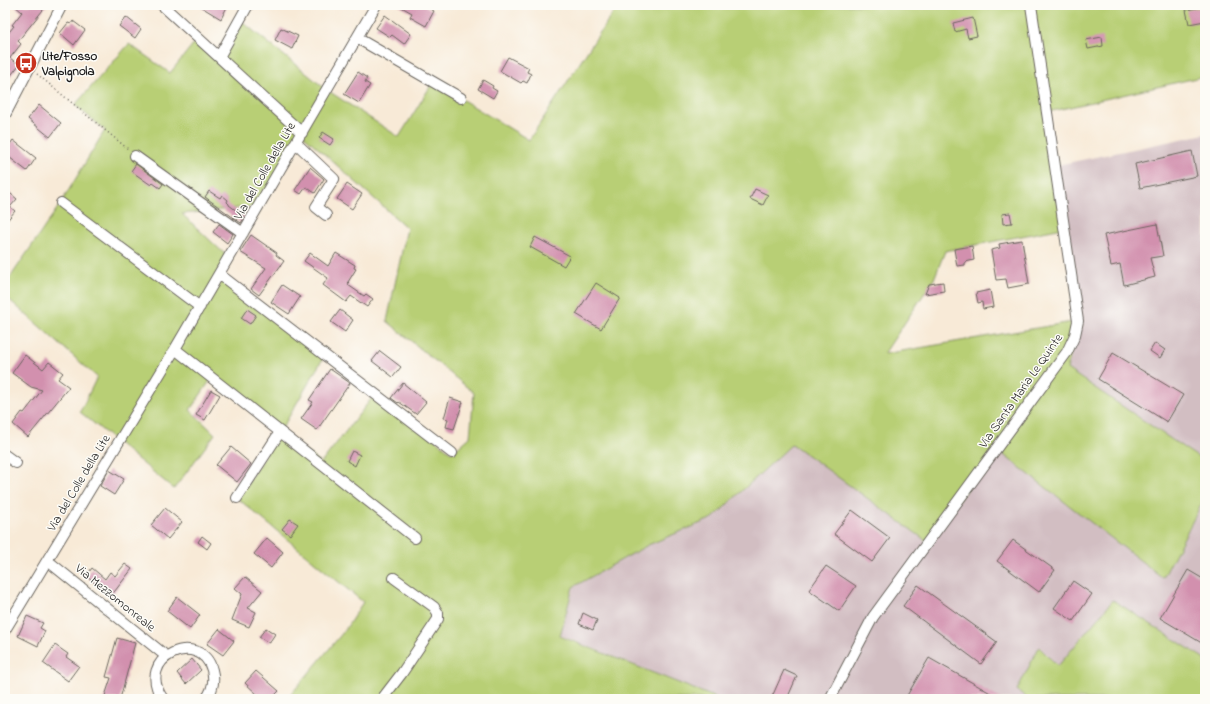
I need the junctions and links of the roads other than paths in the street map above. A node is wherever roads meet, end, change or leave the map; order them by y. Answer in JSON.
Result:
{"nodes":[{"id":1,"x":62,"y":5,"type":"edge"},
{"id":2,"x":162,"y":5,"type":"edge"},
{"id":3,"x":248,"y":5,"type":"edge"},
{"id":4,"x":376,"y":5,"type":"edge"},
{"id":5,"x":1031,"y":5,"type":"edge"},
{"id":6,"x":357,"y":38,"type":"junction"},
{"id":7,"x":219,"y":57,"type":"junction"},
{"id":8,"x":461,"y":98,"type":"dead end"},
{"id":9,"x":5,"y":115,"type":"edge"},
{"id":10,"x":302,"y":134,"type":"junction"},
{"id":11,"x":296,"y":143,"type":"junction"},
{"id":12,"x":132,"y":153,"type":"road end"},
{"id":13,"x":61,"y":203,"type":"dead end"},
{"id":14,"x":326,"y":215,"type":"dead end"},
{"id":15,"x":243,"y":233,"type":"junction"},
{"id":16,"x":219,"y":274,"type":"junction"},
{"id":17,"x":200,"y":307,"type":"junction"},
{"id":18,"x":175,"y":349,"type":"junction"},
{"id":19,"x":280,"y":432,"type":"junction"},
{"id":20,"x":452,"y":453,"type":"dead end"},
{"id":21,"x":5,"y":455,"type":"edge"},
{"id":22,"x":16,"y":464,"type":"dead end"},
{"id":23,"x":237,"y":498,"type":"dead end"},
{"id":24,"x":415,"y":538,"type":"dead end"},
{"id":25,"x":48,"y":561,"type":"junction"},
{"id":26,"x":394,"y":578,"type":"dead end"},
{"id":27,"x":8,"y":616,"type":"edge"},
{"id":28,"x":5,"y":630,"type":"edge"},
{"id":29,"x":166,"y":656,"type":"junction"},
{"id":30,"x":163,"y":699,"type":"edge"},
{"id":31,"x":206,"y":699,"type":"edge"},
{"id":32,"x":382,"y":699,"type":"edge"},
{"id":33,"x":830,"y":699,"type":"edge"}],
"edges":[{"from":1,"to":9,"type":"street"},
{"from":2,"to":7,"type":"street"},
{"from":3,"to":7,"type":"street"},
{"from":4,"to":6,"type":"street","name":"Via del Colle della Lite"},
{"from":5,"to":33,"type":"street","name":"Via Santa Maria Le Quinte"},
{"from":6,"to":8,"type":"street"},
{"from":6,"to":10,"type":"street","name":"Via del Colle della Lite"},
{"from":7,"to":10,"type":"street"},
{"from":10,"to":11,"type":"street","name":"Via del Colle della Lite"},
{"from":11,"to":14,"type":"street"},
{"from":11,"to":15,"type":"street","name":"Via del Colle della Lite"},
{"from":12,"to":15,"type":"street"},
{"from":13,"to":17,"type":"street"},
{"from":15,"to":16,"type":"street","name":"Via del Colle della Lite"},
{"from":16,"to":17,"type":"street","name":"Via del Colle della Lite"},
{"from":16,"to":20,"type":"street"},
{"from":17,"to":18,"type":"street","name":"Via del Colle della Lite"},
{"from":18,"to":19,"type":"street"},
{"from":18,"to":25,"type":"street","name":"Via del Colle della Lite"},
{"from":19,"to":23,"type":"street"},
{"from":19,"to":24,"type":"street"},
{"from":21,"to":22,"type":"street"},
{"from":25,"to":27,"type":"street","name":"Via del Colle della Lite"},
{"from":25,"to":29,"type":"street","name":"Via Mezzomonreale"},
{"from":26,"to":32,"type":"street"},
{"from":27,"to":28,"type":"street","name":"Via del Colle della Lite"},
{"from":29,"to":30,"type":"street"},
{"from":29,"to":31,"type":"street"}]}
